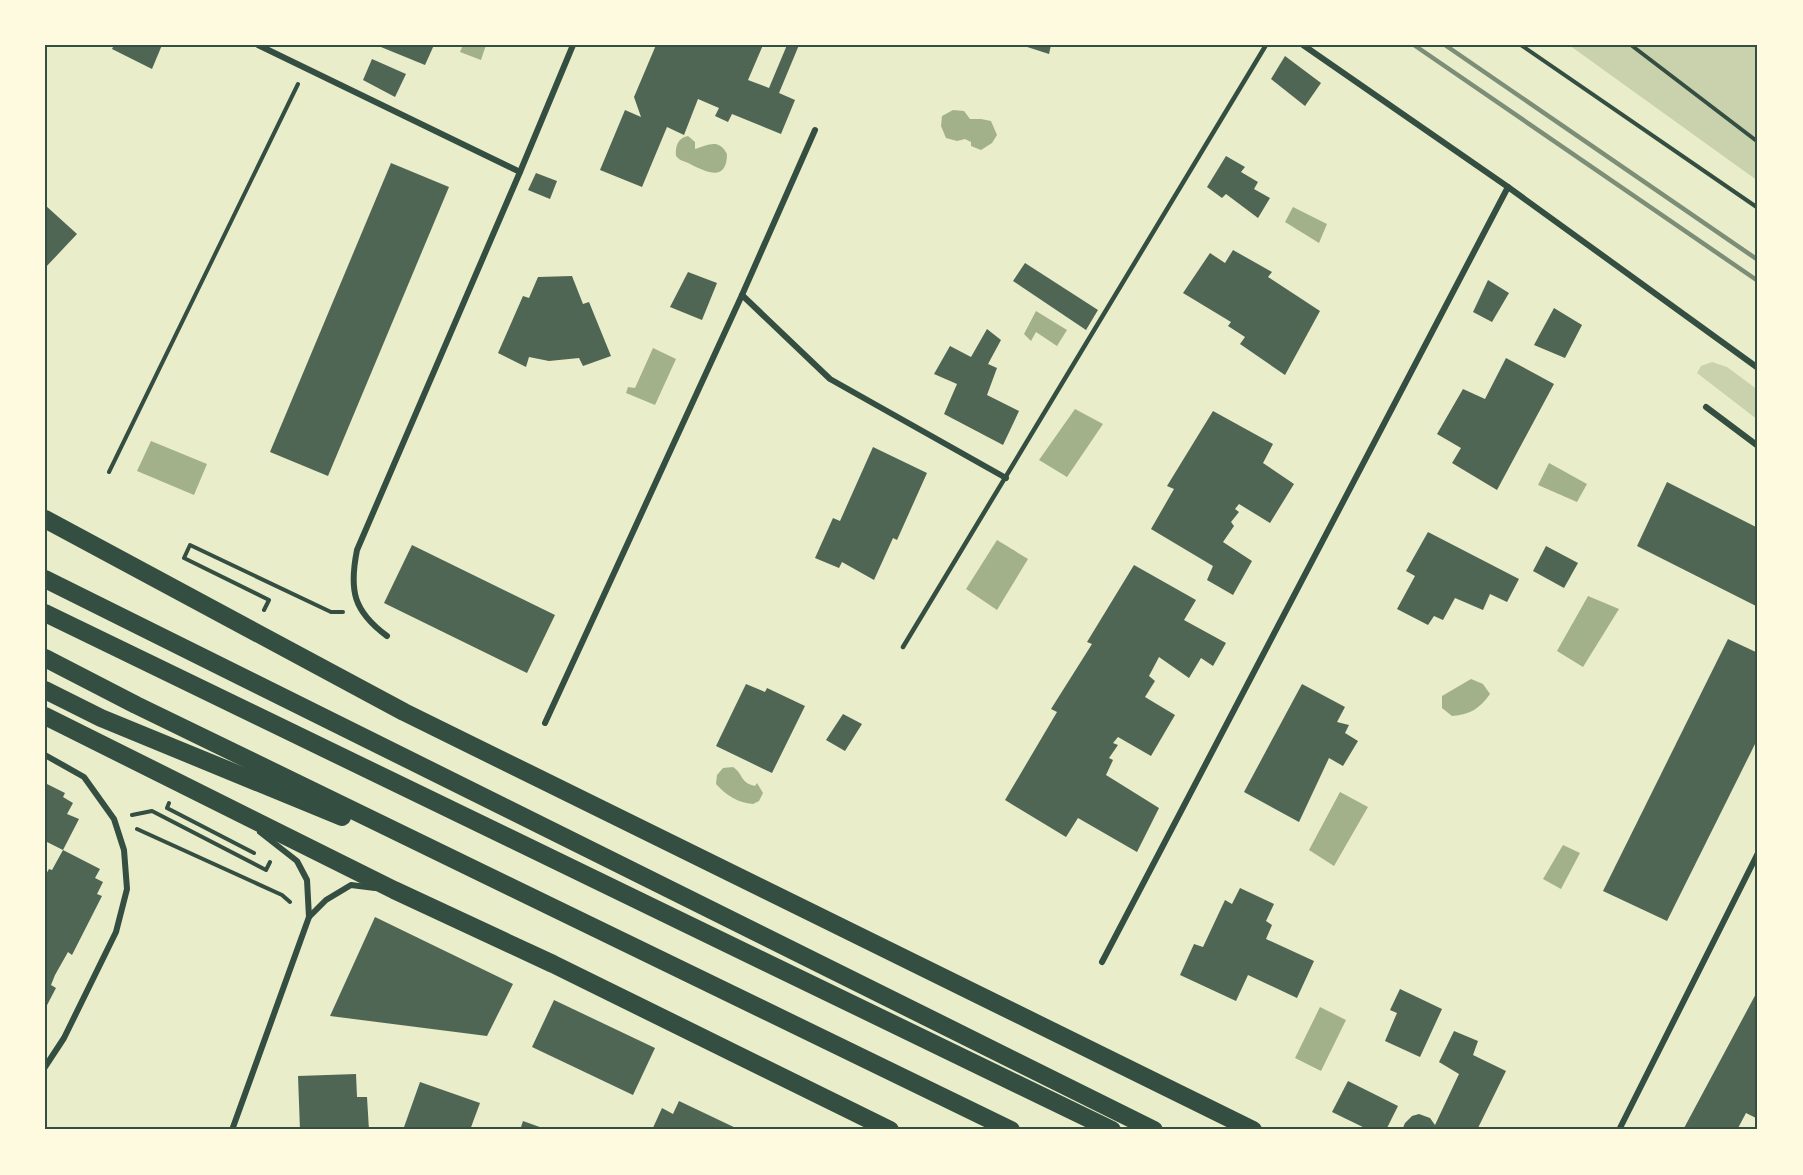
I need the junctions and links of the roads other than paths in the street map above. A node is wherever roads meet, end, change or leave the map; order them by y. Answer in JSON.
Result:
{"nodes":[{"id":1,"x":258,"y":45,"type":"edge"},
{"id":2,"x":573,"y":45,"type":"edge"},
{"id":3,"x":1266,"y":45,"type":"edge"},
{"id":4,"x":1303,"y":45,"type":"edge"},
{"id":5,"x":815,"y":130,"type":"dead end"},
{"id":6,"x":520,"y":171,"type":"junction"},
{"id":7,"x":1508,"y":187,"type":"junction"},
{"id":8,"x":742,"y":295,"type":"junction"},
{"id":9,"x":1758,"y":368,"type":"edge"},
{"id":10,"x":1706,"y":407,"type":"dead end"},
{"id":11,"x":1758,"y":446,"type":"edge"},
{"id":12,"x":1006,"y":478,"type":"junction"},
{"id":13,"x":45,"y":519,"type":"edge"},
{"id":14,"x":45,"y":579,"type":"edge"},
{"id":15,"x":45,"y":613,"type":"edge"},
{"id":16,"x":387,"y":636,"type":"dead end"},
{"id":17,"x":903,"y":647,"type":"dead end"},
{"id":18,"x":45,"y":658,"type":"edge"},
{"id":19,"x":45,"y":690,"type":"edge"},
{"id":20,"x":45,"y":716,"type":"edge"},
{"id":21,"x":544,"y":723,"type":"dead end"},
{"id":22,"x":45,"y":755,"type":"edge"},
{"id":23,"x":226,"y":805,"type":"junction"},
{"id":24,"x":1758,"y":853,"type":"edge"},
{"id":25,"x":500,"y":881,"type":"junction"},
{"id":26,"x":394,"y":890,"type":"junction"},
{"id":27,"x":309,"y":917,"type":"junction"},
{"id":28,"x":1102,"y":962,"type":"dead end"},
{"id":29,"x":45,"y":1067,"type":"edge"},
{"id":30,"x":232,"y":1130,"type":"edge"},
{"id":31,"x":890,"y":1130,"type":"edge"},
{"id":32,"x":1011,"y":1130,"type":"edge"},
{"id":33,"x":1112,"y":1130,"type":"edge"},
{"id":34,"x":1154,"y":1130,"type":"edge"},
{"id":35,"x":1253,"y":1130,"type":"edge"},
{"id":36,"x":1619,"y":1130,"type":"edge"}],
"edges":[{"from":1,"to":6,"type":"street"},
{"from":2,"to":6,"type":"street"},
{"from":3,"to":12,"type":"lane"},
{"from":4,"to":7,"type":"street"},
{"from":5,"to":8,"type":"street"},
{"from":6,"to":16,"type":"street"},
{"from":7,"to":9,"type":"street"},
{"from":7,"to":28,"type":"street"},
{"from":8,"to":12,"type":"street"},
{"from":8,"to":21,"type":"street"},
{"from":10,"to":11,"type":"street"},
{"from":12,"to":17,"type":"lane"},
{"from":13,"to":35,"type":"highway"},
{"from":14,"to":34,"type":"highway"},
{"from":15,"to":33,"type":"highway"},
{"from":18,"to":25,"type":"highway"},
{"from":19,"to":25,"type":"highway"},
{"from":20,"to":23,"type":"highway"},
{"from":22,"to":29,"type":"street"},
{"from":23,"to":26,"type":"highway"},
{"from":23,"to":27,"type":"street"},
{"from":24,"to":36,"type":"street"},
{"from":25,"to":32,"type":"highway"},
{"from":26,"to":27,"type":"street"},
{"from":26,"to":31,"type":"highway"},
{"from":27,"to":30,"type":"street"}]}
